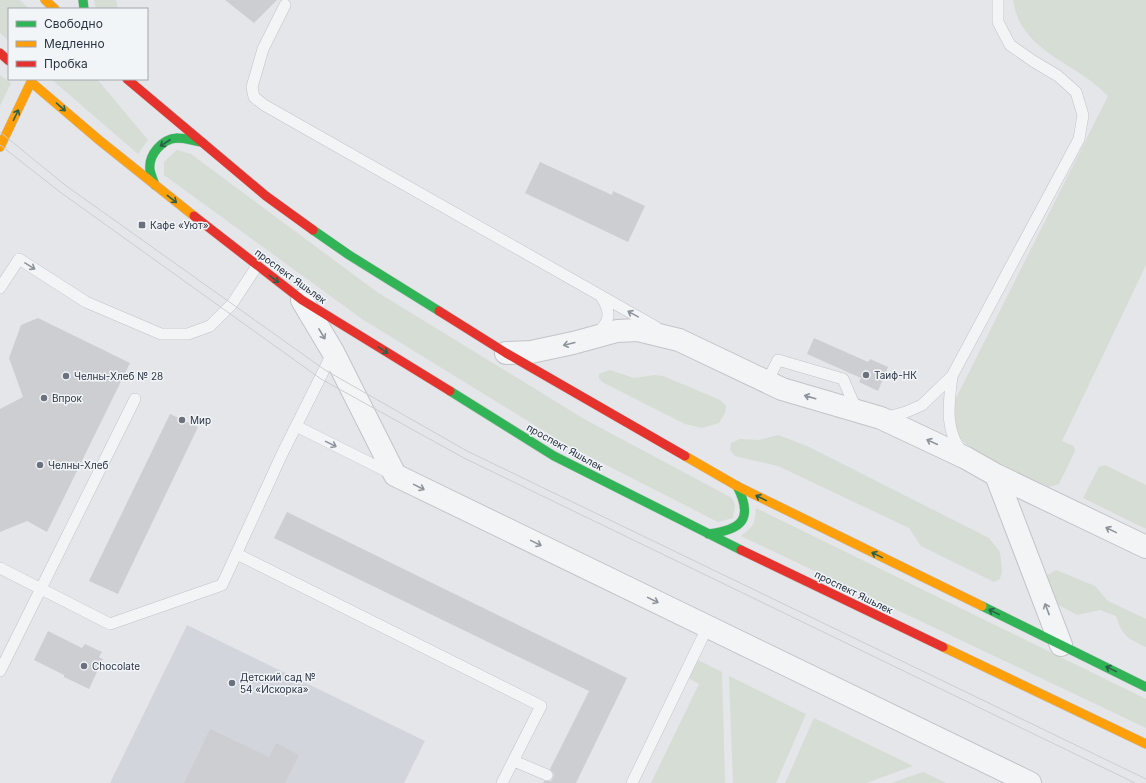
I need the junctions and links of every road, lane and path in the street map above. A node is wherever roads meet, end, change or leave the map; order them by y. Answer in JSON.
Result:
{"nodes":[{"id":1,"x":45,"y":0,"type":"edge"},
{"id":2,"x":998,"y":0,"type":"edge"},
{"id":3,"x":285,"y":5,"type":"dead end"},
{"id":4,"x":54,"y":8,"type":"edge"},
{"id":5,"x":0,"y":53,"type":"edge"},
{"id":6,"x":8,"y":60,"type":"edge"},
{"id":7,"x":31,"y":80,"type":"edge"},
{"id":8,"x":129,"y":80,"type":"edge"},
{"id":9,"x":202,"y":142,"type":"junction"},
{"id":10,"x":0,"y":147,"type":"edge"},
{"id":11,"x":155,"y":185,"type":"junction"},
{"id":12,"x":257,"y":266,"type":"junction"},
{"id":13,"x":0,"y":288,"type":"edge"},
{"id":14,"x":601,"y":296,"type":"junction"},
{"id":15,"x":302,"y":300,"type":"junction"},
{"id":16,"x":593,"y":337,"type":"junction"},
{"id":17,"x":679,"y":340,"type":"junction"},
{"id":18,"x":333,"y":352,"type":"junction"},
{"id":19,"x":506,"y":353,"type":"junction"},
{"id":20,"x":952,"y":376,"type":"junction"},
{"id":21,"x":135,"y":399,"type":"dead end"},
{"id":22,"x":881,"y":418,"type":"junction"},
{"id":23,"x":296,"y":426,"type":"junction"},
{"id":24,"x":966,"y":458,"type":"junction"},
{"id":25,"x":395,"y":475,"type":"junction"},
{"id":26,"x":996,"y":475,"type":"junction"},
{"id":27,"x":737,"y":486,"type":"junction"},
{"id":28,"x":708,"y":534,"type":"junction"},
{"id":29,"x":1146,"y":547,"type":"edge"},
{"id":30,"x":237,"y":554,"type":"junction"},
{"id":31,"x":0,"y":568,"type":"edge"},
{"id":32,"x":40,"y":589,"type":"junction"},
{"id":33,"x":708,"y":626,"type":"junction"},
{"id":34,"x":1061,"y":645,"type":"junction"},
{"id":35,"x":0,"y":671,"type":"edge"},
{"id":36,"x":1146,"y":687,"type":"edge"},
{"id":37,"x":1146,"y":744,"type":"edge"},
{"id":38,"x":514,"y":761,"type":"junction"},
{"id":39,"x":547,"y":775,"type":"dead end"},
{"id":40,"x":502,"y":783,"type":"edge"},
{"id":41,"x":632,"y":783,"type":"edge"},
{"id":42,"x":1030,"y":783,"type":"edge"}],
"edges":[{"from":1,"to":4,"type":"main road"},
{"from":2,"to":20,"type":"lane"},
{"from":3,"to":14,"type":"lane"},
{"from":5,"to":6,"type":"main road"},
{"from":10,"to":7,"type":"main road","one_way":true},
{"from":7,"to":11,"type":"main road","name":"проспект Яшьлек","one_way":true},
{"from":8,"to":9,"type":"main road"},
{"from":9,"to":11,"type":"main road","one_way":true},
{"from":9,"to":19,"type":"main road"},
{"from":11,"to":12,"type":"main road","name":"проспект Яшьлек","one_way":true},
{"from":13,"to":12,"type":"lane","one_way":true},
{"from":12,"to":15,"type":"main road","name":"проспект Яшьлек","one_way":true},
{"from":14,"to":16,"type":"lane"},
{"from":17,"to":14,"type":"lane","one_way":true},
{"from":15,"to":18,"type":"street","one_way":true},
{"from":15,"to":28,"type":"main road","name":"проспект Яшьлек","one_way":true},
{"from":16,"to":17,"type":"street"},
{"from":16,"to":19,"type":"street","one_way":true},
{"from":17,"to":22,"type":"street"},
{"from":18,"to":23,"type":"lane"},
{"from":18,"to":25,"type":"street"},
{"from":19,"to":27,"type":"main road"},
{"from":20,"to":22,"type":"lane"},
{"from":20,"to":24,"type":"lane"},
{"from":21,"to":32,"type":"lane"},
{"from":24,"to":22,"type":"street","one_way":true},
{"from":23,"to":25,"type":"lane","one_way":true},
{"from":23,"to":30,"type":"lane"},
{"from":24,"to":26,"type":"street"},
{"from":25,"to":33,"type":"street","one_way":true},
{"from":29,"to":26,"type":"street","one_way":true},
{"from":34,"to":26,"type":"street","one_way":true},
{"from":27,"to":28,"type":"main road"},
{"from":34,"to":27,"type":"main road","one_way":true},
{"from":28,"to":37,"type":"main road","name":"проспект Яшьлек"},
{"from":30,"to":32,"type":"lane"},
{"from":30,"to":38,"type":"lane"},
{"from":31,"to":32,"type":"lane"},
{"from":32,"to":35,"type":"lane"},
{"from":33,"to":41,"type":"lane"},
{"from":33,"to":42,"type":"street"},
{"from":36,"to":34,"type":"main road","one_way":true},
{"from":38,"to":39,"type":"lane"},
{"from":38,"to":40,"type":"lane"}]}
